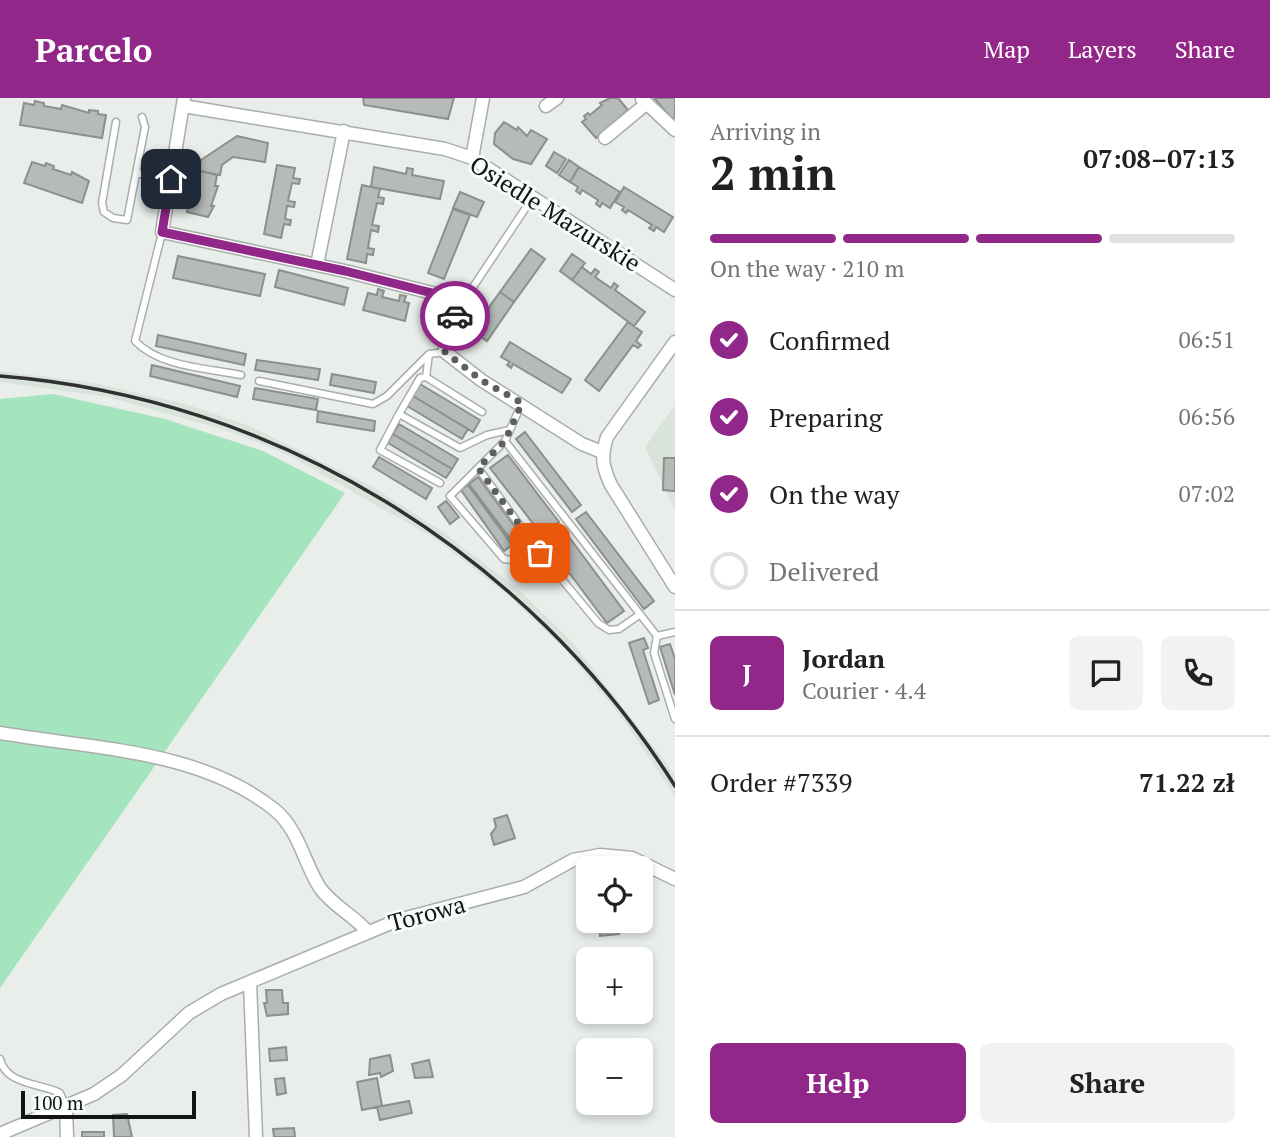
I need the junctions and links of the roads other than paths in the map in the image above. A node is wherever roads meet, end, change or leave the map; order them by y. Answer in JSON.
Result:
{"nodes":[{"id":1,"x":483,"y":98,"type":"edge"},
{"id":2,"x":644,"y":101,"type":"edge"},
{"id":3,"x":183,"y":102,"type":"edge"},
{"id":4,"x":142,"y":117,"type":"dead end"},
{"id":5,"x":116,"y":121,"type":"dead end"},
{"id":6,"x":675,"y":130,"type":"edge"},
{"id":7,"x":345,"y":131,"type":"junction"},
{"id":8,"x":605,"y":138,"type":"dead end"},
{"id":9,"x":472,"y":158,"type":"junction"},
{"id":10,"x":136,"y":173,"type":"junction"},
{"id":11,"x":171,"y":179,"type":"junction"},
{"id":12,"x":533,"y":197,"type":"junction"},
{"id":13,"x":162,"y":232,"type":"junction"},
{"id":14,"x":317,"y":265,"type":"junction"},
{"id":15,"x":675,"y":290,"type":"edge"},
{"id":16,"x":459,"y":308,"type":"junction"},
{"id":17,"x":675,"y":342,"type":"edge"},
{"id":18,"x":445,"y":352,"type":"junction"},
{"id":19,"x":429,"y":354,"type":"junction"},
{"id":20,"x":241,"y":375,"type":"dead end"},
{"id":21,"x":426,"y":377,"type":"junction"},
{"id":22,"x":259,"y":381,"type":"dead end"},
{"id":23,"x":522,"y":403,"type":"junction"},
{"id":24,"x":482,"y":412,"type":"dead end"},
{"id":25,"x":399,"y":414,"type":"junction"},
{"id":26,"x":510,"y":430,"type":"junction"},
{"id":27,"x":505,"y":441,"type":"junction"},
{"id":28,"x":602,"y":452,"type":"junction"},
{"id":29,"x":478,"y":468,"type":"junction"},
{"id":30,"x":440,"y":483,"type":"dead end"},
{"id":31,"x":545,"y":558,"type":"junction"},
{"id":32,"x":675,"y":587,"type":"edge"},
{"id":33,"x":639,"y":615,"type":"junction"},
{"id":34,"x":675,"y":632,"type":"edge"},
{"id":35,"x":657,"y":636,"type":"junction"},
{"id":36,"x":675,"y":719,"type":"edge"},
{"id":37,"x":0,"y":733,"type":"edge"},
{"id":38,"x":675,"y":879,"type":"edge"},
{"id":39,"x":367,"y":931,"type":"junction"},
{"id":40,"x":250,"y":982,"type":"junction"},
{"id":41,"x":0,"y":1059,"type":"edge"},
{"id":42,"x":66,"y":1108,"type":"junction"},
{"id":43,"x":0,"y":1134,"type":"edge"},
{"id":44,"x":67,"y":1137,"type":"edge"},
{"id":45,"x":256,"y":1137,"type":"edge"}],
"edges":[{"from":1,"to":9,"type":"street"},
{"from":2,"to":6,"type":"street"},
{"from":2,"to":8,"type":"street"},
{"from":3,"to":7,"type":"street","name":"Osiedle Mazurskie"},
{"from":3,"to":11,"type":"street","name":"Osiedle Mazurskie"},
{"from":4,"to":10,"type":"lane"},
{"from":5,"to":10,"type":"lane"},
{"from":7,"to":9,"type":"street","name":"Osiedle Mazurskie"},
{"from":7,"to":14,"type":"street"},
{"from":9,"to":12,"type":"street","name":"Osiedle Mazurskie"},
{"from":10,"to":11,"type":"lane"},
{"from":11,"to":13,"type":"street","name":"Osiedle Mazurskie"},
{"from":12,"to":15,"type":"street","name":"Osiedle Mazurskie"},
{"from":12,"to":16,"type":"lane"},
{"from":13,"to":14,"type":"street"},
{"from":13,"to":20,"type":"lane"},
{"from":14,"to":16,"type":"street"},
{"from":16,"to":18,"type":"street"},
{"from":17,"to":28,"type":"street"},
{"from":18,"to":19,"type":"lane"},
{"from":18,"to":23,"type":"street"},
{"from":19,"to":21,"type":"lane"},
{"from":19,"to":22,"type":"lane"},
{"from":21,"to":24,"type":"lane"},
{"from":21,"to":25,"type":"lane"},
{"from":23,"to":26,"type":"lane"},
{"from":23,"to":28,"type":"street"},
{"from":25,"to":26,"type":"lane"},
{"from":25,"to":30,"type":"lane"},
{"from":26,"to":27,"type":"lane"},
{"from":27,"to":29,"type":"lane"},
{"from":27,"to":33,"type":"lane"},
{"from":28,"to":32,"type":"street"},
{"from":29,"to":31,"type":"lane"},
{"from":29,"to":31,"type":"lane"},
{"from":31,"to":33,"type":"lane"},
{"from":33,"to":35,"type":"lane"},
{"from":34,"to":35,"type":"lane"},
{"from":35,"to":36,"type":"lane"},
{"from":37,"to":39,"type":"street","name":"Torowa"},
{"from":38,"to":39,"type":"street","name":"Torowa"},
{"from":39,"to":40,"type":"street"},
{"from":40,"to":42,"type":"street"},
{"from":40,"to":45,"type":"street"},
{"from":41,"to":42,"type":"lane"},
{"from":42,"to":43,"type":"street"},
{"from":42,"to":44,"type":"street"}]}
